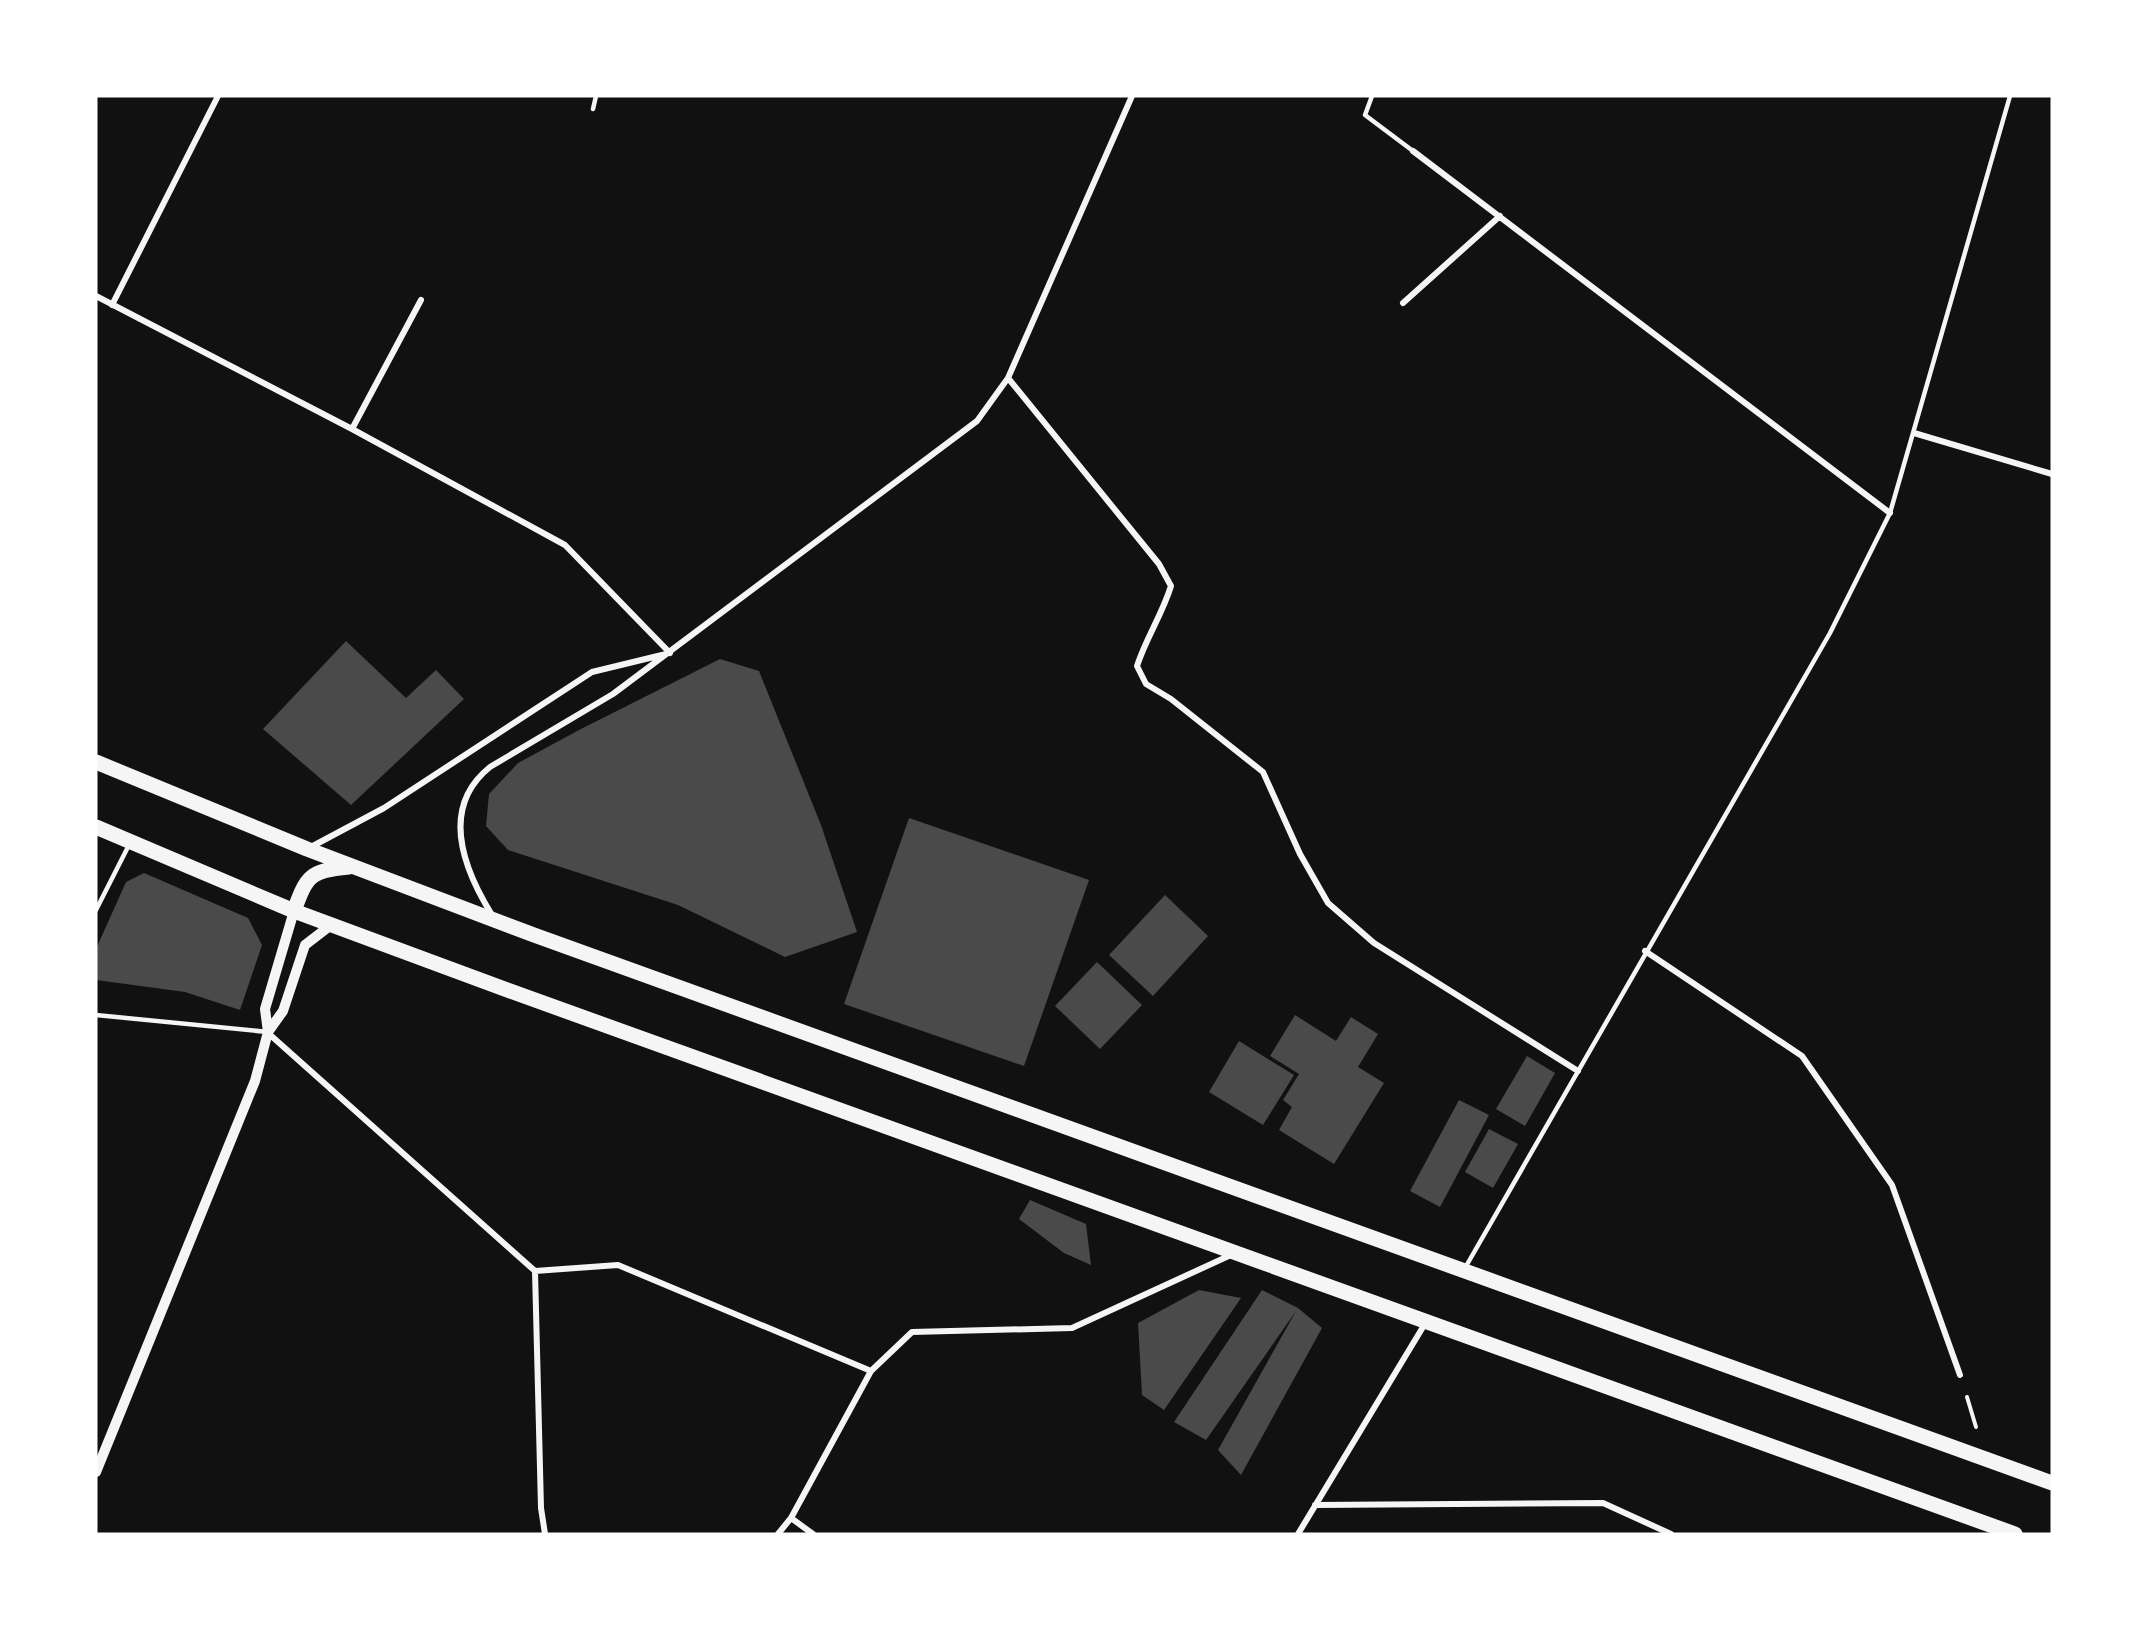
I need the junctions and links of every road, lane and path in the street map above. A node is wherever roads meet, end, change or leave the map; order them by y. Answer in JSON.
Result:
{"nodes":[{"id":1,"x":218,"y":96,"type":"edge"},
{"id":2,"x":596,"y":96,"type":"edge"},
{"id":3,"x":1132,"y":96,"type":"edge"},
{"id":4,"x":1372,"y":96,"type":"edge"},
{"id":5,"x":2010,"y":96,"type":"edge"},
{"id":6,"x":593,"y":109,"type":"dead end"},
{"id":7,"x":1413,"y":151,"type":"joint"},
{"id":8,"x":1500,"y":216,"type":"junction"},
{"id":9,"x":96,"y":296,"type":"edge"},
{"id":10,"x":421,"y":300,"type":"dead end"},
{"id":11,"x":1403,"y":303,"type":"dead end"},
{"id":12,"x":112,"y":305,"type":"junction"},
{"id":13,"x":1008,"y":378,"type":"junction"},
{"id":14,"x":352,"y":429,"type":"junction"},
{"id":15,"x":1914,"y":433,"type":"junction"},
{"id":16,"x":2052,"y":474,"type":"edge"},
{"id":17,"x":1890,"y":513,"type":"junction"},
{"id":18,"x":670,"y":653,"type":"junction"},
{"id":19,"x":96,"y":762,"type":"edge"},
{"id":20,"x":96,"y":827,"type":"edge"},
{"id":21,"x":131,"y":842,"type":"junction"},
{"id":22,"x":307,"y":849,"type":"junction"},
{"id":23,"x":352,"y":867,"type":"junction"},
{"id":24,"x":96,"y":910,"type":"edge"},
{"id":25,"x":294,"y":912,"type":"junction"},
{"id":26,"x":496,"y":921,"type":"junction"},
{"id":27,"x":331,"y":925,"type":"junction"},
{"id":28,"x":1645,"y":951,"type":"junction"},
{"id":29,"x":96,"y":1015,"type":"edge"},
{"id":30,"x":268,"y":1032,"type":"junction"},
{"id":31,"x":1578,"y":1071,"type":"junction"},
{"id":32,"x":1236,"y":1253,"type":"junction"},
{"id":33,"x":535,"y":1271,"type":"junction"},
{"id":34,"x":1463,"y":1271,"type":"junction"},
{"id":35,"x":1426,"y":1322,"type":"junction"},
{"id":36,"x":871,"y":1371,"type":"junction"},
{"id":37,"x":1960,"y":1375,"type":"dead end"},
{"id":38,"x":96,"y":1472,"type":"edge"},
{"id":39,"x":2052,"y":1483,"type":"edge"},
{"id":40,"x":1315,"y":1505,"type":"junction"},
{"id":41,"x":791,"y":1518,"type":"junction"},
{"id":42,"x":545,"y":1534,"type":"edge"},
{"id":43,"x":778,"y":1534,"type":"edge"},
{"id":44,"x":813,"y":1534,"type":"edge"},
{"id":45,"x":1298,"y":1534,"type":"edge"},
{"id":46,"x":1671,"y":1534,"type":"edge"},
{"id":47,"x":2015,"y":1534,"type":"edge"}],
"edges":[{"from":1,"to":12,"type":"street"},
{"from":2,"to":6,"type":"lane"},
{"from":3,"to":13,"type":"street"},
{"from":4,"to":7,"type":"lane"},
{"from":5,"to":15,"type":"lane"},
{"from":7,"to":8,"type":"street"},
{"from":8,"to":11,"type":"street"},
{"from":8,"to":17,"type":"street"},
{"from":9,"to":12,"type":"street"},
{"from":10,"to":14,"type":"street"},
{"from":12,"to":14,"type":"street"},
{"from":13,"to":18,"type":"street"},
{"from":13,"to":31,"type":"street"},
{"from":14,"to":18,"type":"street"},
{"from":15,"to":16,"type":"street"},
{"from":15,"to":17,"type":"lane"},
{"from":17,"to":28,"type":"lane"},
{"from":18,"to":22,"type":"street"},
{"from":18,"to":26,"type":"street"},
{"from":19,"to":22,"type":"main road"},
{"from":20,"to":21,"type":"main road"},
{"from":21,"to":24,"type":"lane"},
{"from":21,"to":25,"type":"main road"},
{"from":22,"to":23,"type":"main road"},
{"from":23,"to":25,"type":"main road"},
{"from":23,"to":26,"type":"main road"},
{"from":25,"to":27,"type":"main road"},
{"from":25,"to":30,"type":"street"},
{"from":26,"to":34,"type":"main road"},
{"from":27,"to":30,"type":"street"},
{"from":27,"to":32,"type":"main road"},
{"from":28,"to":31,"type":"lane"},
{"from":28,"to":37,"type":"street"},
{"from":29,"to":30,"type":"lane"},
{"from":30,"to":33,"type":"street"},
{"from":30,"to":38,"type":"street"},
{"from":31,"to":34,"type":"lane"},
{"from":32,"to":35,"type":"main road"},
{"from":32,"to":36,"type":"street"},
{"from":33,"to":36,"type":"street"},
{"from":33,"to":42,"type":"street"},
{"from":34,"to":39,"type":"main road"},
{"from":35,"to":40,"type":"street"},
{"from":35,"to":47,"type":"main road"},
{"from":36,"to":41,"type":"street"},
{"from":40,"to":45,"type":"street"},
{"from":40,"to":46,"type":"street"},
{"from":41,"to":43,"type":"street"},
{"from":41,"to":44,"type":"street"}]}
